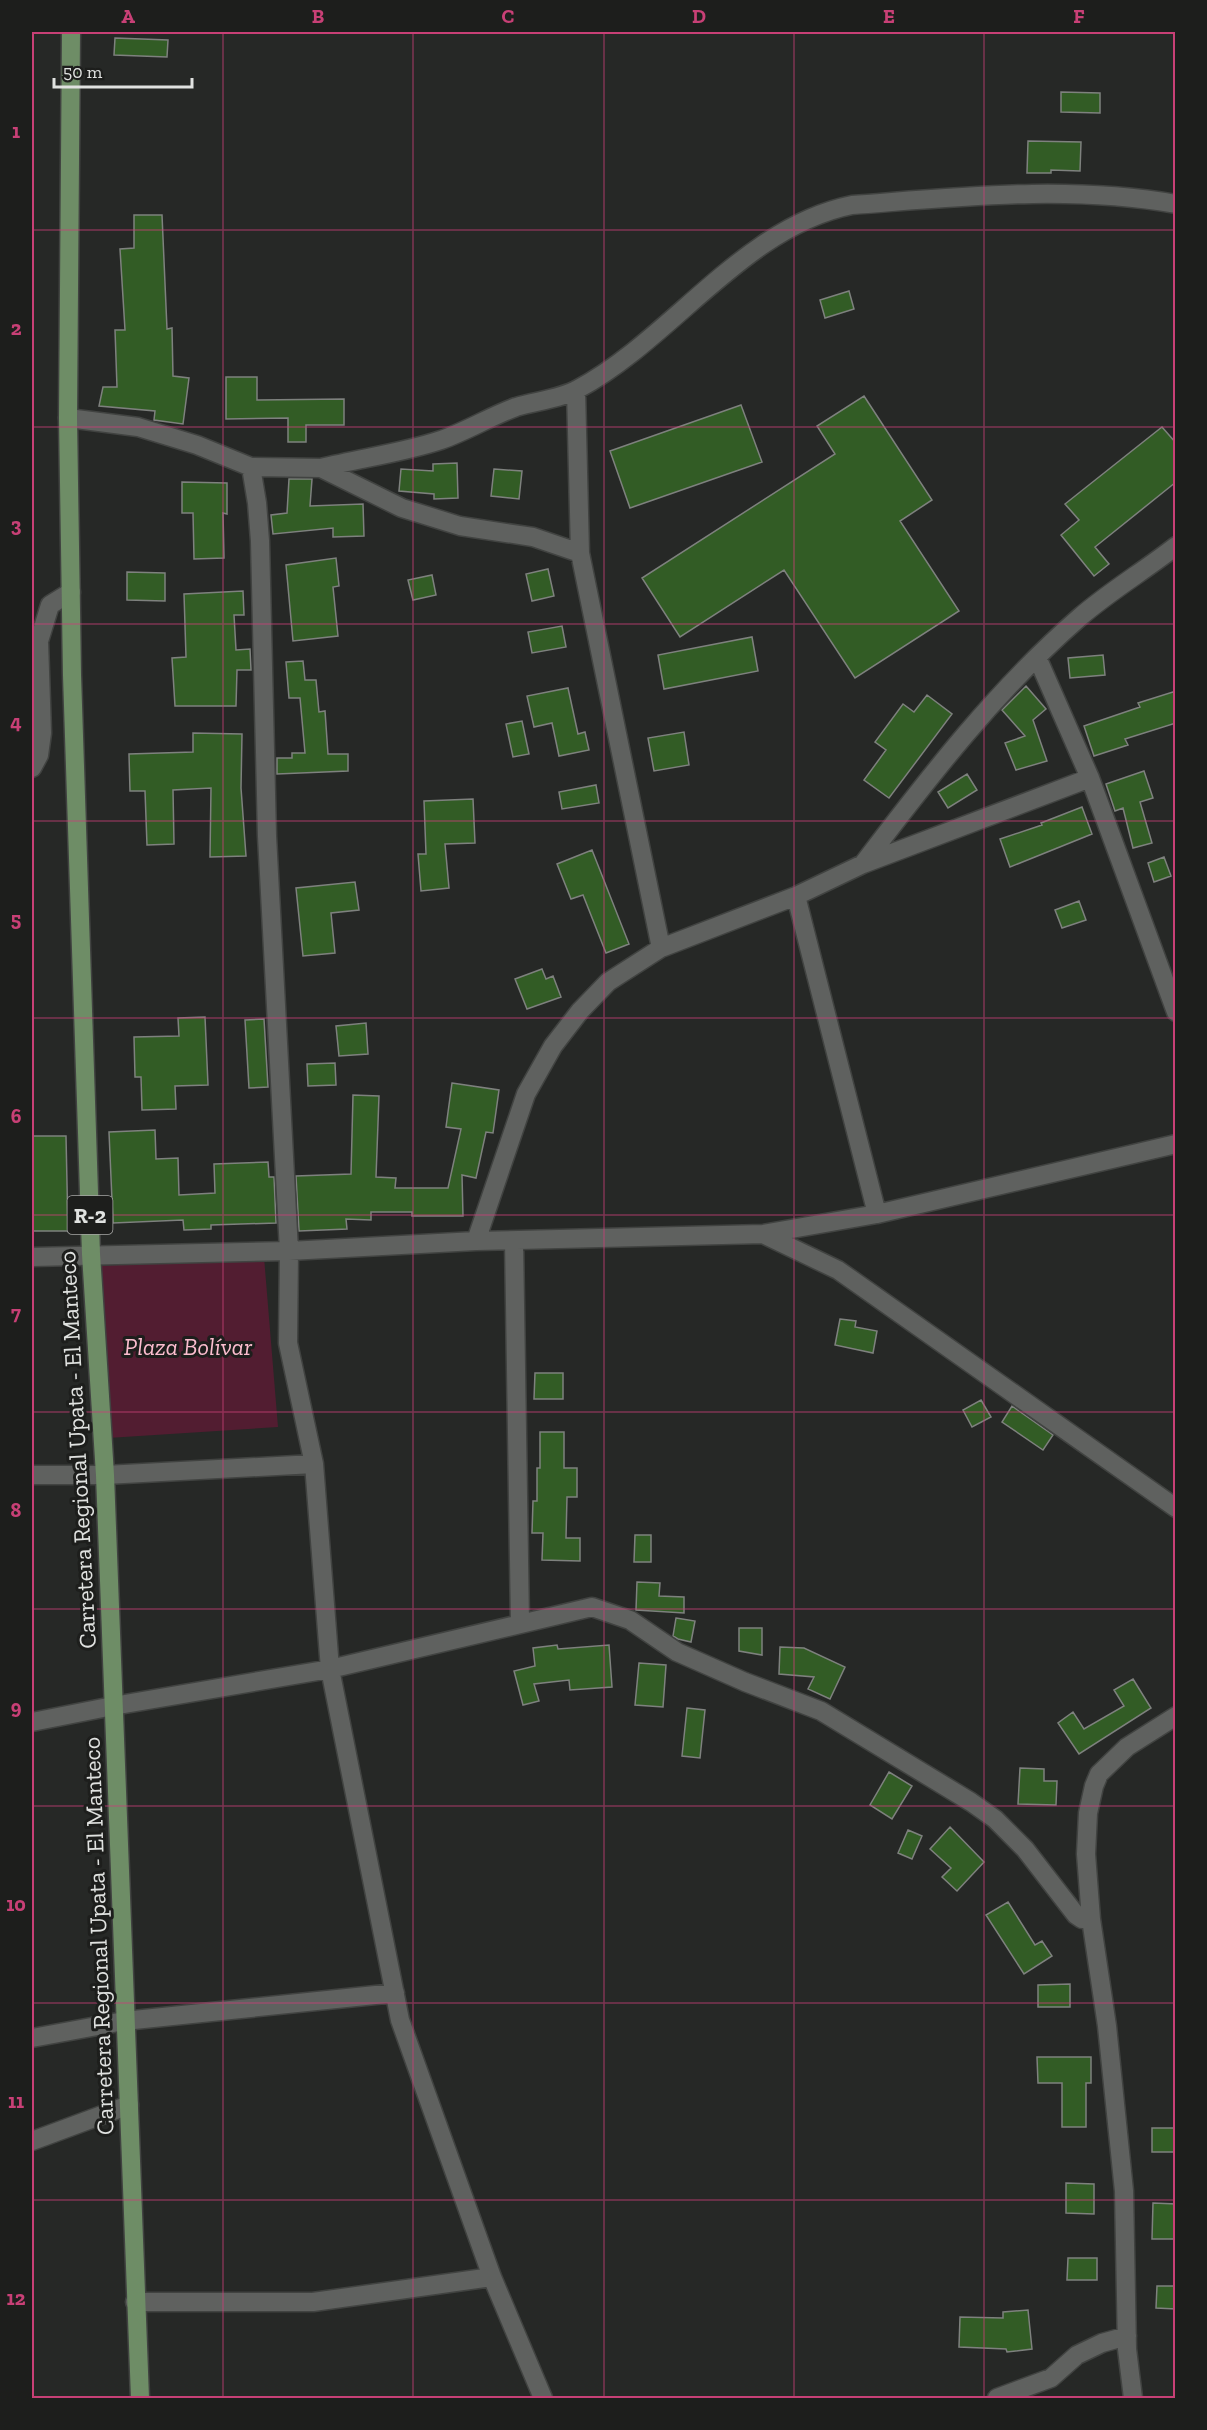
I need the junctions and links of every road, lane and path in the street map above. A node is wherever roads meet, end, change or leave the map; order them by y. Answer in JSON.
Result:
{"nodes":[{"id":1,"x":71,"y":32,"type":"edge"},
{"id":2,"x":1176,"y":204,"type":"edge"},
{"id":3,"x":576,"y":390,"type":"junction"},
{"id":4,"x":68,"y":418,"type":"junction"},
{"id":5,"x":250,"y":467,"type":"junction"},
{"id":6,"x":321,"y":468,"type":"junction"},
{"id":7,"x":1176,"y":546,"type":"edge"},
{"id":8,"x":580,"y":553,"type":"junction"},
{"id":9,"x":1176,"y":556,"type":"edge"},
{"id":10,"x":1156,"y":561,"type":"junction"},
{"id":11,"x":71,"y":592,"type":"junction"},
{"id":12,"x":1037,"y":657,"type":"junction"},
{"id":13,"x":32,"y":768,"type":"edge"},
{"id":14,"x":1090,"y":778,"type":"junction"},
{"id":15,"x":863,"y":864,"type":"junction"},
{"id":16,"x":796,"y":896,"type":"junction"},
{"id":17,"x":661,"y":948,"type":"junction"},
{"id":18,"x":1176,"y":1012,"type":"edge"},
{"id":19,"x":1176,"y":1144,"type":"edge"},
{"id":20,"x":878,"y":1214,"type":"junction"},
{"id":21,"x":763,"y":1234,"type":"junction"},
{"id":22,"x":476,"y":1241,"type":"junction"},
{"id":23,"x":514,"y":1241,"type":"junction"},
{"id":24,"x":289,"y":1251,"type":"junction"},
{"id":25,"x":91,"y":1254,"type":"junction"},
{"id":26,"x":32,"y":1257,"type":"edge"},
{"id":27,"x":314,"y":1464,"type":"junction"},
{"id":28,"x":32,"y":1475,"type":"edge"},
{"id":29,"x":105,"y":1475,"type":"junction"},
{"id":30,"x":1176,"y":1508,"type":"edge"},
{"id":31,"x":520,"y":1623,"type":"junction"},
{"id":32,"x":330,"y":1669,"type":"junction"},
{"id":33,"x":113,"y":1706,"type":"junction"},
{"id":34,"x":1176,"y":1716,"type":"edge"},
{"id":35,"x":32,"y":1722,"type":"edge"},
{"id":36,"x":1091,"y":1919,"type":"junction"},
{"id":37,"x":395,"y":1993,"type":"junction"},
{"id":38,"x":124,"y":2022,"type":"junction"},
{"id":39,"x":32,"y":2038,"type":"edge"},
{"id":40,"x":129,"y":2105,"type":"junction"},
{"id":41,"x":32,"y":2141,"type":"edge"},
{"id":42,"x":492,"y":2277,"type":"junction"},
{"id":43,"x":135,"y":2301,"type":"junction"},
{"id":44,"x":1126,"y":2336,"type":"junction"},
{"id":45,"x":140,"y":2398,"type":"edge"},
{"id":46,"x":543,"y":2398,"type":"edge"},
{"id":47,"x":997,"y":2398,"type":"edge"},
{"id":48,"x":1133,"y":2398,"type":"edge"}],
"edges":[{"from":1,"to":4,"type":"main road","name":"Carretera Regional Upata - El Manteco","number":"R-2"},
{"from":2,"to":3,"type":"street"},
{"from":3,"to":6,"type":"street"},
{"from":3,"to":8,"type":"street"},
{"from":4,"to":5,"type":"street"},
{"from":4,"to":11,"type":"main road","name":"Carretera Regional Upata - El Manteco","number":"R-2"},
{"from":5,"to":6,"type":"street"},
{"from":5,"to":24,"type":"street"},
{"from":6,"to":8,"type":"street"},
{"from":7,"to":10,"type":"street"},
{"from":8,"to":17,"type":"street"},
{"from":9,"to":10,"type":"street"},
{"from":10,"to":12,"type":"street"},
{"from":11,"to":13,"type":"street"},
{"from":11,"to":25,"type":"main road","name":"Carretera Regional Upata - El Manteco","number":"R-2"},
{"from":12,"to":14,"type":"street"},
{"from":12,"to":15,"type":"street"},
{"from":14,"to":15,"type":"street"},
{"from":14,"to":18,"type":"street"},
{"from":15,"to":16,"type":"street"},
{"from":16,"to":17,"type":"street"},
{"from":16,"to":20,"type":"street"},
{"from":17,"to":22,"type":"street"},
{"from":19,"to":20,"type":"street"},
{"from":20,"to":21,"type":"street"},
{"from":21,"to":23,"type":"street"},
{"from":21,"to":30,"type":"street"},
{"from":22,"to":23,"type":"street"},
{"from":22,"to":24,"type":"street"},
{"from":23,"to":31,"type":"street"},
{"from":24,"to":25,"type":"street"},
{"from":24,"to":27,"type":"street"},
{"from":25,"to":26,"type":"street"},
{"from":25,"to":29,"type":"main road","name":"Carretera Regional Upata - El Manteco","number":"R-2"},
{"from":27,"to":29,"type":"street"},
{"from":27,"to":32,"type":"street"},
{"from":28,"to":29,"type":"street"},
{"from":29,"to":33,"type":"main road","name":"Carretera Regional Upata - El Manteco","number":"R-2"},
{"from":31,"to":32,"type":"street"},
{"from":31,"to":36,"type":"street"},
{"from":32,"to":33,"type":"street"},
{"from":32,"to":37,"type":"street"},
{"from":33,"to":35,"type":"street"},
{"from":33,"to":38,"type":"main road","name":"Carretera Regional Upata - El Manteco","number":"R-2"},
{"from":34,"to":36,"type":"street"},
{"from":36,"to":44,"type":"street"},
{"from":37,"to":38,"type":"street"},
{"from":37,"to":42,"type":"street"},
{"from":38,"to":39,"type":"street"},
{"from":38,"to":40,"type":"main road","name":"Carretera Regional Upata - El Manteco","number":"R-2"},
{"from":40,"to":41,"type":"street"},
{"from":40,"to":43,"type":"main road","name":"Carretera Regional Upata - El Manteco","number":"R-2"},
{"from":42,"to":43,"type":"street"},
{"from":42,"to":46,"type":"street"},
{"from":43,"to":45,"type":"main road","name":"Carretera Regional Upata - El Manteco","number":"R-2"},
{"from":44,"to":47,"type":"street"},
{"from":44,"to":48,"type":"street"}]}
